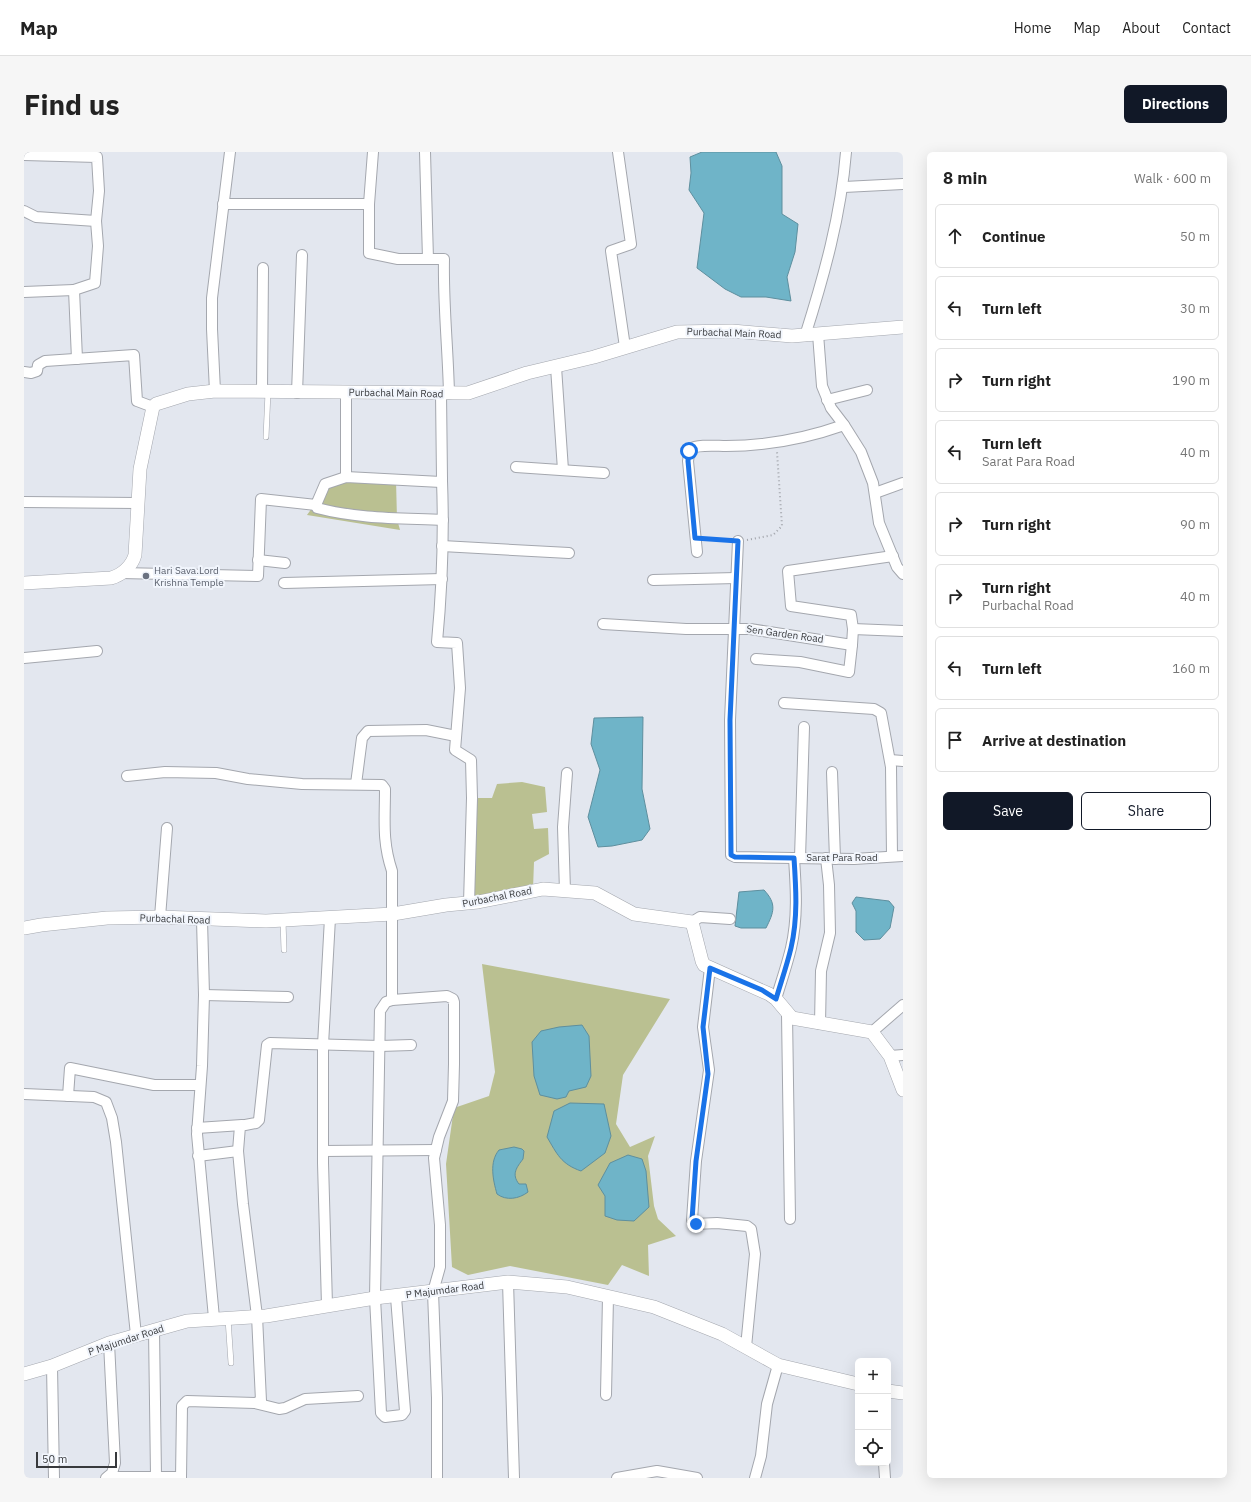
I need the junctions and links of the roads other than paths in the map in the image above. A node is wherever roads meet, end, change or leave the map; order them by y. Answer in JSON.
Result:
{"nodes":[{"id":1,"x":230,"y":152,"type":"edge"},
{"id":2,"x":373,"y":152,"type":"edge"},
{"id":3,"x":425,"y":152,"type":"edge"},
{"id":4,"x":618,"y":152,"type":"edge"},
{"id":5,"x":846,"y":152,"type":"edge"},
{"id":6,"x":24,"y":155,"type":"edge"},
{"id":7,"x":903,"y":184,"type":"edge"},
{"id":8,"x":844,"y":187,"type":"junction"},
{"id":9,"x":223,"y":204,"type":"junction"},
{"id":10,"x":370,"y":204,"type":"junction"},
{"id":11,"x":24,"y":211,"type":"edge"},
{"id":12,"x":96,"y":221,"type":"junction"},
{"id":13,"x":302,"y":255,"type":"dead end"},
{"id":14,"x":428,"y":259,"type":"junction"},
{"id":15,"x":263,"y":268,"type":"dead end"},
{"id":16,"x":74,"y":290,"type":"junction"},
{"id":17,"x":24,"y":292,"type":"edge"},
{"id":18,"x":903,"y":326,"type":"edge"},
{"id":19,"x":812,"y":335,"type":"junction"},
{"id":20,"x":625,"y":347,"type":"junction"},
{"id":21,"x":77,"y":359,"type":"junction"},
{"id":22,"x":556,"y":367,"type":"junction"},
{"id":23,"x":24,"y":372,"type":"edge"},
{"id":24,"x":867,"y":390,"type":"dead end"},
{"id":25,"x":215,"y":391,"type":"junction"},
{"id":26,"x":265,"y":391,"type":"junction"},
{"id":27,"x":297,"y":392,"type":"junction"},
{"id":28,"x":346,"y":392,"type":"junction"},
{"id":29,"x":445,"y":393,"type":"junction"},
{"id":30,"x":827,"y":400,"type":"junction"},
{"id":31,"x":153,"y":407,"type":"junction"},
{"id":32,"x":844,"y":425,"type":"junction"},
{"id":33,"x":266,"y":437,"type":"dead end"},
{"id":34,"x":516,"y":466,"type":"dead end"},
{"id":35,"x":563,"y":470,"type":"junction"},
{"id":36,"x":604,"y":474,"type":"dead end"},
{"id":37,"x":346,"y":477,"type":"junction"},
{"id":38,"x":442,"y":481,"type":"junction"},
{"id":39,"x":903,"y":483,"type":"edge"},
{"id":40,"x":875,"y":493,"type":"junction"},
{"id":41,"x":24,"y":502,"type":"edge"},
{"id":42,"x":137,"y":503,"type":"junction"},
{"id":43,"x":316,"y":505,"type":"junction"},
{"id":44,"x":443,"y":520,"type":"junction"},
{"id":45,"x":738,"y":541,"type":"road end"},
{"id":46,"x":442,"y":546,"type":"junction"},
{"id":47,"x":697,"y":552,"type":"dead end"},
{"id":48,"x":570,"y":553,"type":"dead end"},
{"id":49,"x":893,"y":556,"type":"junction"},
{"id":50,"x":258,"y":560,"type":"junction"},
{"id":51,"x":285,"y":563,"type":"dead end"},
{"id":52,"x":121,"y":573,"type":"junction"},
{"id":53,"x":903,"y":574,"type":"edge"},
{"id":54,"x":736,"y":578,"type":"junction"},
{"id":55,"x":442,"y":579,"type":"junction"},
{"id":56,"x":653,"y":580,"type":"dead end"},
{"id":57,"x":284,"y":583,"type":"dead end"},
{"id":58,"x":24,"y":584,"type":"edge"},
{"id":59,"x":603,"y":624,"type":"dead end"},
{"id":60,"x":733,"y":628,"type":"junction"},
{"id":61,"x":853,"y":629,"type":"junction"},
{"id":62,"x":903,"y":630,"type":"edge"},
{"id":63,"x":852,"y":645,"type":"junction"},
{"id":64,"x":97,"y":651,"type":"dead end"},
{"id":65,"x":24,"y":658,"type":"edge"},
{"id":66,"x":756,"y":658,"type":"dead end"},
{"id":67,"x":784,"y":703,"type":"dead end"},
{"id":68,"x":804,"y":727,"type":"dead end"},
{"id":69,"x":456,"y":736,"type":"junction"},
{"id":70,"x":890,"y":760,"type":"junction"},
{"id":71,"x":903,"y":760,"type":"edge"},
{"id":72,"x":832,"y":772,"type":"dead end"},
{"id":73,"x":567,"y":773,"type":"dead end"},
{"id":74,"x":127,"y":776,"type":"dead end"},
{"id":75,"x":356,"y":784,"type":"junction"},
{"id":76,"x":167,"y":828,"type":"dead end"},
{"id":77,"x":892,"y":856,"type":"junction"},
{"id":78,"x":903,"y":856,"type":"edge"},
{"id":79,"x":797,"y":858,"type":"junction"},
{"id":80,"x":831,"y":858,"type":"junction"},
{"id":81,"x":565,"y":891,"type":"junction"},
{"id":82,"x":469,"y":903,"type":"junction"},
{"id":83,"x":393,"y":914,"type":"junction"},
{"id":84,"x":160,"y":917,"type":"junction"},
{"id":85,"x":330,"y":918,"type":"junction"},
{"id":86,"x":730,"y":919,"type":"dead end"},
{"id":87,"x":202,"y":920,"type":"junction"},
{"id":88,"x":283,"y":921,"type":"junction"},
{"id":89,"x":692,"y":922,"type":"junction"},
{"id":90,"x":24,"y":928,"type":"edge"},
{"id":91,"x":284,"y":950,"type":"dead end"},
{"id":92,"x":710,"y":968,"type":"junction"},
{"id":93,"x":204,"y":995,"type":"junction"},
{"id":94,"x":288,"y":997,"type":"dead end"},
{"id":95,"x":776,"y":999,"type":"junction"},
{"id":96,"x":392,"y":1000,"type":"junction"},
{"id":97,"x":903,"y":1005,"type":"edge"},
{"id":98,"x":787,"y":1014,"type":"junction"},
{"id":99,"x":820,"y":1024,"type":"junction"},
{"id":100,"x":872,"y":1032,"type":"junction"},
{"id":101,"x":323,"y":1045,"type":"junction"},
{"id":102,"x":411,"y":1045,"type":"dead end"},
{"id":103,"x":380,"y":1046,"type":"junction"},
{"id":104,"x":903,"y":1055,"type":"edge"},
{"id":105,"x":890,"y":1056,"type":"junction"},
{"id":106,"x":200,"y":1085,"type":"junction"},
{"id":107,"x":903,"y":1090,"type":"edge"},
{"id":108,"x":24,"y":1094,"type":"edge"},
{"id":109,"x":68,"y":1096,"type":"junction"},
{"id":110,"x":242,"y":1125,"type":"junction"},
{"id":111,"x":197,"y":1128,"type":"junction"},
{"id":112,"x":376,"y":1149,"type":"junction"},
{"id":113,"x":436,"y":1150,"type":"junction"},
{"id":114,"x":238,"y":1151,"type":"junction"},
{"id":115,"x":323,"y":1151,"type":"junction"},
{"id":116,"x":198,"y":1156,"type":"junction"},
{"id":117,"x":790,"y":1219,"type":"dead end"},
{"id":118,"x":508,"y":1282,"type":"junction"},
{"id":119,"x":433,"y":1292,"type":"junction"},
{"id":120,"x":396,"y":1296,"type":"junction"},
{"id":121,"x":608,"y":1297,"type":"junction"},
{"id":122,"x":375,"y":1298,"type":"junction"},
{"id":123,"x":327,"y":1305,"type":"junction"},
{"id":124,"x":257,"y":1316,"type":"junction"},
{"id":125,"x":214,"y":1318,"type":"junction"},
{"id":126,"x":228,"y":1318,"type":"junction"},
{"id":127,"x":154,"y":1330,"type":"junction"},
{"id":128,"x":136,"y":1335,"type":"junction"},
{"id":129,"x":109,"y":1343,"type":"junction"},
{"id":130,"x":746,"y":1347,"type":"junction"},
{"id":131,"x":231,"y":1362,"type":"dead end"},
{"id":132,"x":778,"y":1365,"type":"junction"},
{"id":133,"x":52,"y":1366,"type":"junction"},
{"id":134,"x":24,"y":1374,"type":"edge"},
{"id":135,"x":855,"y":1383,"type":"edge"},
{"id":136,"x":891,"y":1391,"type":"edge"},
{"id":137,"x":903,"y":1393,"type":"edge"},
{"id":138,"x":606,"y":1395,"type":"dead end"},
{"id":139,"x":358,"y":1396,"type":"dead end"},
{"id":140,"x":255,"y":1403,"type":"junction"},
{"id":141,"x":884,"y":1466,"type":"edge"},
{"id":142,"x":156,"y":1476,"type":"junction"},
{"id":143,"x":54,"y":1478,"type":"edge"},
{"id":144,"x":107,"y":1478,"type":"edge"},
{"id":145,"x":181,"y":1478,"type":"edge"},
{"id":146,"x":437,"y":1478,"type":"edge"},
{"id":147,"x":514,"y":1478,"type":"edge"},
{"id":148,"x":617,"y":1478,"type":"edge"},
{"id":149,"x":697,"y":1478,"type":"edge"},
{"id":150,"x":754,"y":1478,"type":"edge"},
{"id":151,"x":885,"y":1478,"type":"edge"}],
"edges":[{"from":1,"to":9,"type":"street"},
{"from":2,"to":10,"type":"street"},
{"from":3,"to":14,"type":"street"},
{"from":4,"to":20,"type":"street"},
{"from":5,"to":8,"type":"street"},
{"from":6,"to":12,"type":"street"},
{"from":7,"to":8,"type":"street"},
{"from":8,"to":19,"type":"street"},
{"from":9,"to":10,"type":"street"},
{"from":9,"to":25,"type":"street"},
{"from":10,"to":14,"type":"street"},
{"from":11,"to":12,"type":"street"},
{"from":12,"to":16,"type":"street"},
{"from":13,"to":27,"type":"street"},
{"from":14,"to":29,"type":"street"},
{"from":15,"to":26,"type":"street"},
{"from":16,"to":17,"type":"street"},
{"from":16,"to":21,"type":"street"},
{"from":18,"to":19,"type":"street","name":"Purbachal Main Road"},
{"from":19,"to":20,"type":"street","name":"Purbachal Main Road"},
{"from":19,"to":30,"type":"street"},
{"from":20,"to":22,"type":"street","name":"Purbachal Main Road"},
{"from":21,"to":23,"type":"street"},
{"from":21,"to":31,"type":"street"},
{"from":22,"to":29,"type":"street","name":"Purbachal Main Road"},
{"from":22,"to":35,"type":"street"},
{"from":24,"to":30,"type":"street"},
{"from":25,"to":26,"type":"street","name":"Purbachal Main Road"},
{"from":25,"to":31,"type":"street","name":"Purbachal Main Road"},
{"from":26,"to":27,"type":"street","name":"Purbachal Main Road"},
{"from":26,"to":33,"type":"lane"},
{"from":27,"to":28,"type":"street","name":"Purbachal Main Road"},
{"from":28,"to":29,"type":"street","name":"Purbachal Main Road"},
{"from":28,"to":37,"type":"street"},
{"from":29,"to":38,"type":"street"},
{"from":30,"to":32,"type":"street"},
{"from":31,"to":42,"type":"street"},
{"from":32,"to":40,"type":"street"},
{"from":32,"to":47,"type":"street"},
{"from":34,"to":35,"type":"street"},
{"from":35,"to":36,"type":"street"},
{"from":37,"to":38,"type":"street"},
{"from":37,"to":43,"type":"street"},
{"from":38,"to":44,"type":"street"},
{"from":39,"to":40,"type":"street"},
{"from":40,"to":49,"type":"street"},
{"from":41,"to":42,"type":"street"},
{"from":42,"to":52,"type":"street"},
{"from":43,"to":44,"type":"street"},
{"from":43,"to":50,"type":"street"},
{"from":44,"to":46,"type":"street"},
{"from":45,"to":54,"type":"street"},
{"from":46,"to":48,"type":"street"},
{"from":46,"to":55,"type":"street"},
{"from":49,"to":53,"type":"street"},
{"from":49,"to":61,"type":"street"},
{"from":50,"to":51,"type":"street"},
{"from":50,"to":52,"type":"street"},
{"from":52,"to":58,"type":"street"},
{"from":54,"to":56,"type":"street"},
{"from":54,"to":60,"type":"street"},
{"from":55,"to":57,"type":"street"},
{"from":55,"to":69,"type":"street"},
{"from":59,"to":60,"type":"street","name":"Sen Garden Road"},
{"from":60,"to":63,"type":"street","name":"Sen Garden Road"},
{"from":60,"to":79,"type":"street","name":"Sarat Para Road"},
{"from":61,"to":62,"type":"street"},
{"from":61,"to":63,"type":"street"},
{"from":63,"to":66,"type":"street"},
{"from":64,"to":65,"type":"street"},
{"from":67,"to":70,"type":"street"},
{"from":68,"to":79,"type":"street"},
{"from":69,"to":75,"type":"street"},
{"from":69,"to":82,"type":"street"},
{"from":70,"to":71,"type":"street"},
{"from":70,"to":77,"type":"street"},
{"from":72,"to":80,"type":"street"},
{"from":73,"to":81,"type":"street"},
{"from":74,"to":75,"type":"street"},
{"from":75,"to":83,"type":"street"},
{"from":76,"to":84,"type":"street"},
{"from":77,"to":78,"type":"street","name":"Sarat Para Road"},
{"from":77,"to":80,"type":"street","name":"Sarat Para Road"},
{"from":79,"to":80,"type":"street","name":"Sarat Para Road"},
{"from":79,"to":95,"type":"street"},
{"from":80,"to":99,"type":"street"},
{"from":81,"to":82,"type":"street","name":"Purbachal Road"},
{"from":81,"to":89,"type":"street","name":"Purbachal Road"},
{"from":82,"to":83,"type":"street","name":"Purbachal Road"},
{"from":83,"to":85,"type":"street","name":"Purbachal Road"},
{"from":83,"to":96,"type":"street"},
{"from":84,"to":87,"type":"street","name":"Purbachal Road"},
{"from":84,"to":90,"type":"street","name":"Purbachal Road"},
{"from":85,"to":88,"type":"street","name":"Purbachal Road"},
{"from":85,"to":101,"type":"street"},
{"from":86,"to":89,"type":"street"},
{"from":87,"to":88,"type":"street","name":"Purbachal Road"},
{"from":87,"to":93,"type":"street"},
{"from":88,"to":91,"type":"lane"},
{"from":89,"to":92,"type":"street"},
{"from":92,"to":95,"type":"street"},
{"from":92,"to":130,"type":"street"},
{"from":93,"to":94,"type":"street"},
{"from":93,"to":106,"type":"street"},
{"from":95,"to":98,"type":"street"},
{"from":96,"to":103,"type":"street"},
{"from":96,"to":113,"type":"street"},
{"from":97,"to":100,"type":"street"},
{"from":98,"to":99,"type":"street"},
{"from":98,"to":117,"type":"street"},
{"from":99,"to":100,"type":"street"},
{"from":100,"to":105,"type":"street"},
{"from":101,"to":103,"type":"street"},
{"from":101,"to":110,"type":"street"},
{"from":101,"to":115,"type":"street"},
{"from":102,"to":103,"type":"street"},
{"from":103,"to":112,"type":"street"},
{"from":104,"to":105,"type":"street"},
{"from":105,"to":107,"type":"street"},
{"from":106,"to":109,"type":"street"},
{"from":106,"to":111,"type":"street"},
{"from":108,"to":109,"type":"street"},
{"from":109,"to":128,"type":"street"},
{"from":110,"to":111,"type":"street"},
{"from":110,"to":114,"type":"street"},
{"from":111,"to":116,"type":"street"},
{"from":112,"to":113,"type":"street"},
{"from":112,"to":115,"type":"street"},
{"from":112,"to":122,"type":"street"},
{"from":113,"to":119,"type":"street"},
{"from":114,"to":116,"type":"street"},
{"from":114,"to":124,"type":"street"},
{"from":115,"to":123,"type":"street"},
{"from":116,"to":125,"type":"street"},
{"from":118,"to":119,"type":"street","name":"P Majumdar Road"},
{"from":118,"to":121,"type":"street","name":"P Majumdar Road"},
{"from":118,"to":147,"type":"street"},
{"from":119,"to":120,"type":"street","name":"P Majumdar Road"},
{"from":119,"to":146,"type":"street"},
{"from":120,"to":122,"type":"street","name":"P Majumdar Road"},
{"from":120,"to":122,"type":"street"},
{"from":121,"to":130,"type":"street","name":"P Majumdar Road"},
{"from":121,"to":138,"type":"street"},
{"from":122,"to":123,"type":"street","name":"P Majumdar Road"},
{"from":123,"to":124,"type":"street","name":"P Majumdar Road"},
{"from":124,"to":126,"type":"street","name":"P Majumdar Road"},
{"from":124,"to":140,"type":"street"},
{"from":125,"to":126,"type":"street","name":"P Majumdar Road"},
{"from":125,"to":127,"type":"street","name":"P Majumdar Road"},
{"from":126,"to":131,"type":"lane"},
{"from":127,"to":128,"type":"street","name":"P Majumdar Road"},
{"from":127,"to":142,"type":"street"},
{"from":128,"to":129,"type":"street","name":"P Majumdar Road"},
{"from":129,"to":133,"type":"street","name":"P Majumdar Road"},
{"from":129,"to":144,"type":"street"},
{"from":130,"to":132,"type":"street","name":"P Majumdar Road"},
{"from":132,"to":135,"type":"street","name":"P Majumdar Road"},
{"from":132,"to":150,"type":"street"},
{"from":133,"to":134,"type":"street","name":"P Majumdar Road"},
{"from":133,"to":143,"type":"street"},
{"from":136,"to":137,"type":"street"},
{"from":139,"to":140,"type":"street"},
{"from":140,"to":145,"type":"street"},
{"from":141,"to":151,"type":"street"},
{"from":142,"to":144,"type":"street"},
{"from":142,"to":145,"type":"street"},
{"from":148,"to":149,"type":"street"}]}
